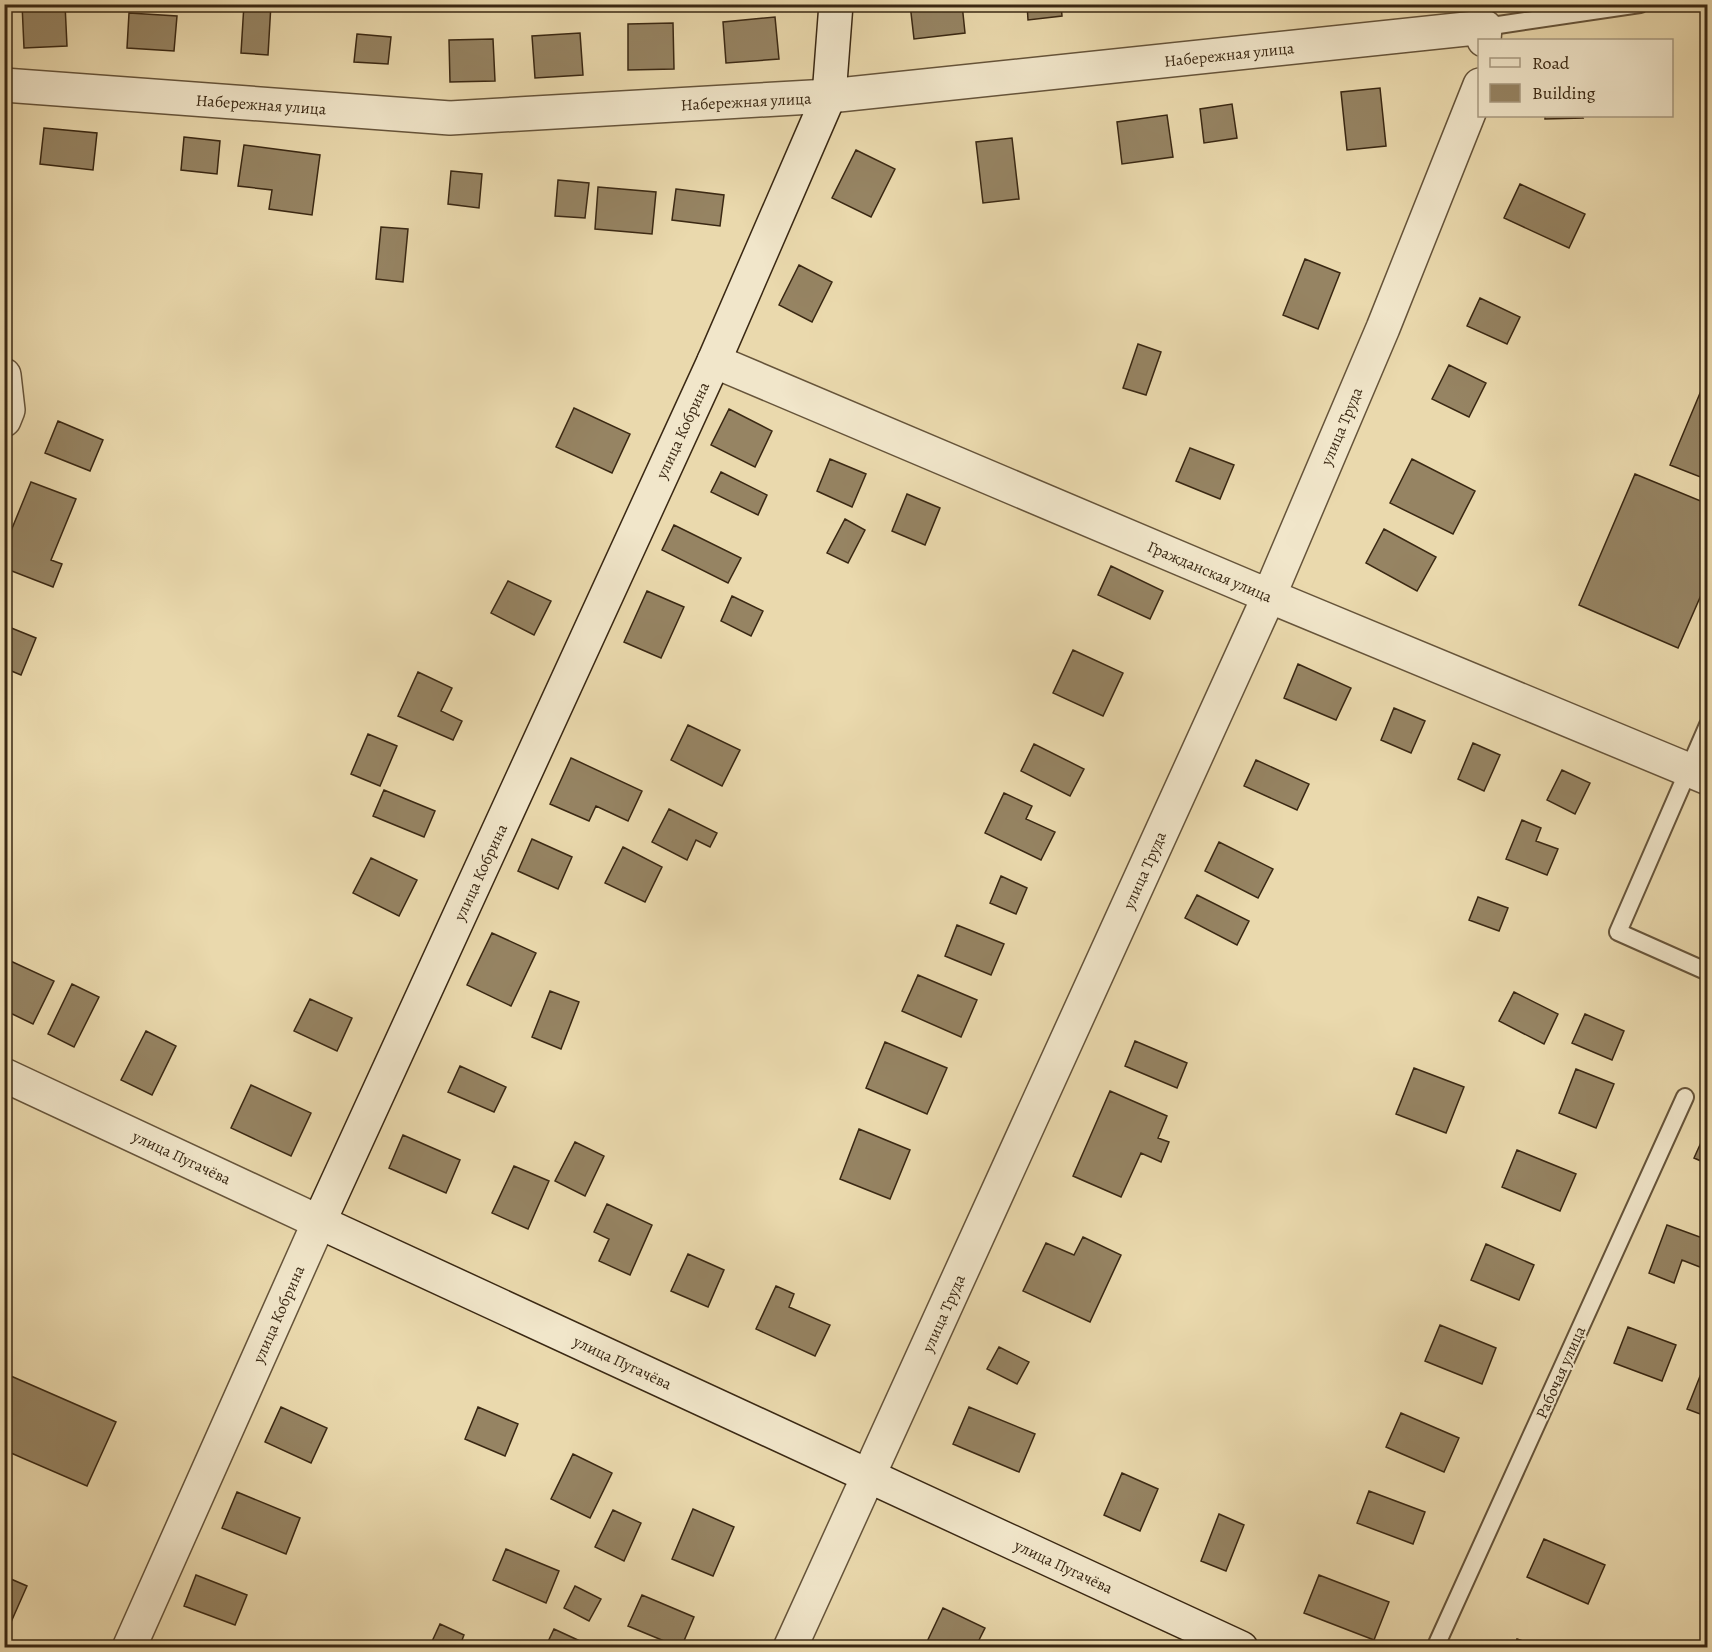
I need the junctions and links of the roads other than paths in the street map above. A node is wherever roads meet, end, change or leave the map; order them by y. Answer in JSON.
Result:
{"nodes":[{"id":1,"x":836,"y":4,"type":"edge"},
{"id":2,"x":1640,"y":4,"type":"edge"},
{"id":3,"x":1484,"y":34,"type":"edge"},
{"id":4,"x":4,"y":86,"type":"edge"},
{"id":5,"x":1478,"y":88,"type":"edge"},
{"id":6,"x":828,"y":96,"type":"junction"},
{"id":7,"x":714,"y":361,"type":"junction"},
{"id":8,"x":4,"y":375,"type":"edge"},
{"id":9,"x":4,"y":420,"type":"edge"},
{"id":10,"x":1269,"y":596,"type":"junction"},
{"id":11,"x":1707,"y":725,"type":"edge"},
{"id":12,"x":1697,"y":773,"type":"edge"},
{"id":13,"x":1707,"y":972,"type":"edge"},
{"id":14,"x":4,"y":1075,"type":"edge"},
{"id":15,"x":1685,"y":1097,"type":"dead end"},
{"id":16,"x":319,"y":1222,"type":"junction"},
{"id":17,"x":869,"y":1476,"type":"junction"},
{"id":18,"x":129,"y":1647,"type":"edge"},
{"id":19,"x":790,"y":1647,"type":"edge"},
{"id":20,"x":1241,"y":1647,"type":"edge"},
{"id":21,"x":1435,"y":1647,"type":"edge"}],
"edges":[{"from":1,"to":6,"type":"street","name":"улица Кобрина"},
{"from":2,"to":3,"type":"lane"},
{"from":3,"to":6,"type":"street","name":"Набережная улица"},
{"from":4,"to":6,"type":"street","name":"Набережная улица"},
{"from":5,"to":10,"type":"street","name":"улица Труда"},
{"from":6,"to":7,"type":"street","name":"улица Кобрина"},
{"from":7,"to":10,"type":"street","name":"Гражданская улица"},
{"from":7,"to":16,"type":"street","name":"улица Кобрина"},
{"from":8,"to":9,"type":"street"},
{"from":10,"to":12,"type":"street","name":"Гражданская улица"},
{"from":10,"to":17,"type":"street","name":"улица Труда"},
{"from":11,"to":12,"type":"lane"},
{"from":12,"to":13,"type":"lane"},
{"from":14,"to":16,"type":"street","name":"улица Пугачёва"},
{"from":15,"to":21,"type":"lane","name":"Рабочая улица"},
{"from":16,"to":17,"type":"street","name":"улица Пугачёва"},
{"from":16,"to":18,"type":"street","name":"улица Кобрина"},
{"from":17,"to":19,"type":"street","name":"улица Труда"},
{"from":17,"to":20,"type":"street","name":"улица Пугачёва"}]}
